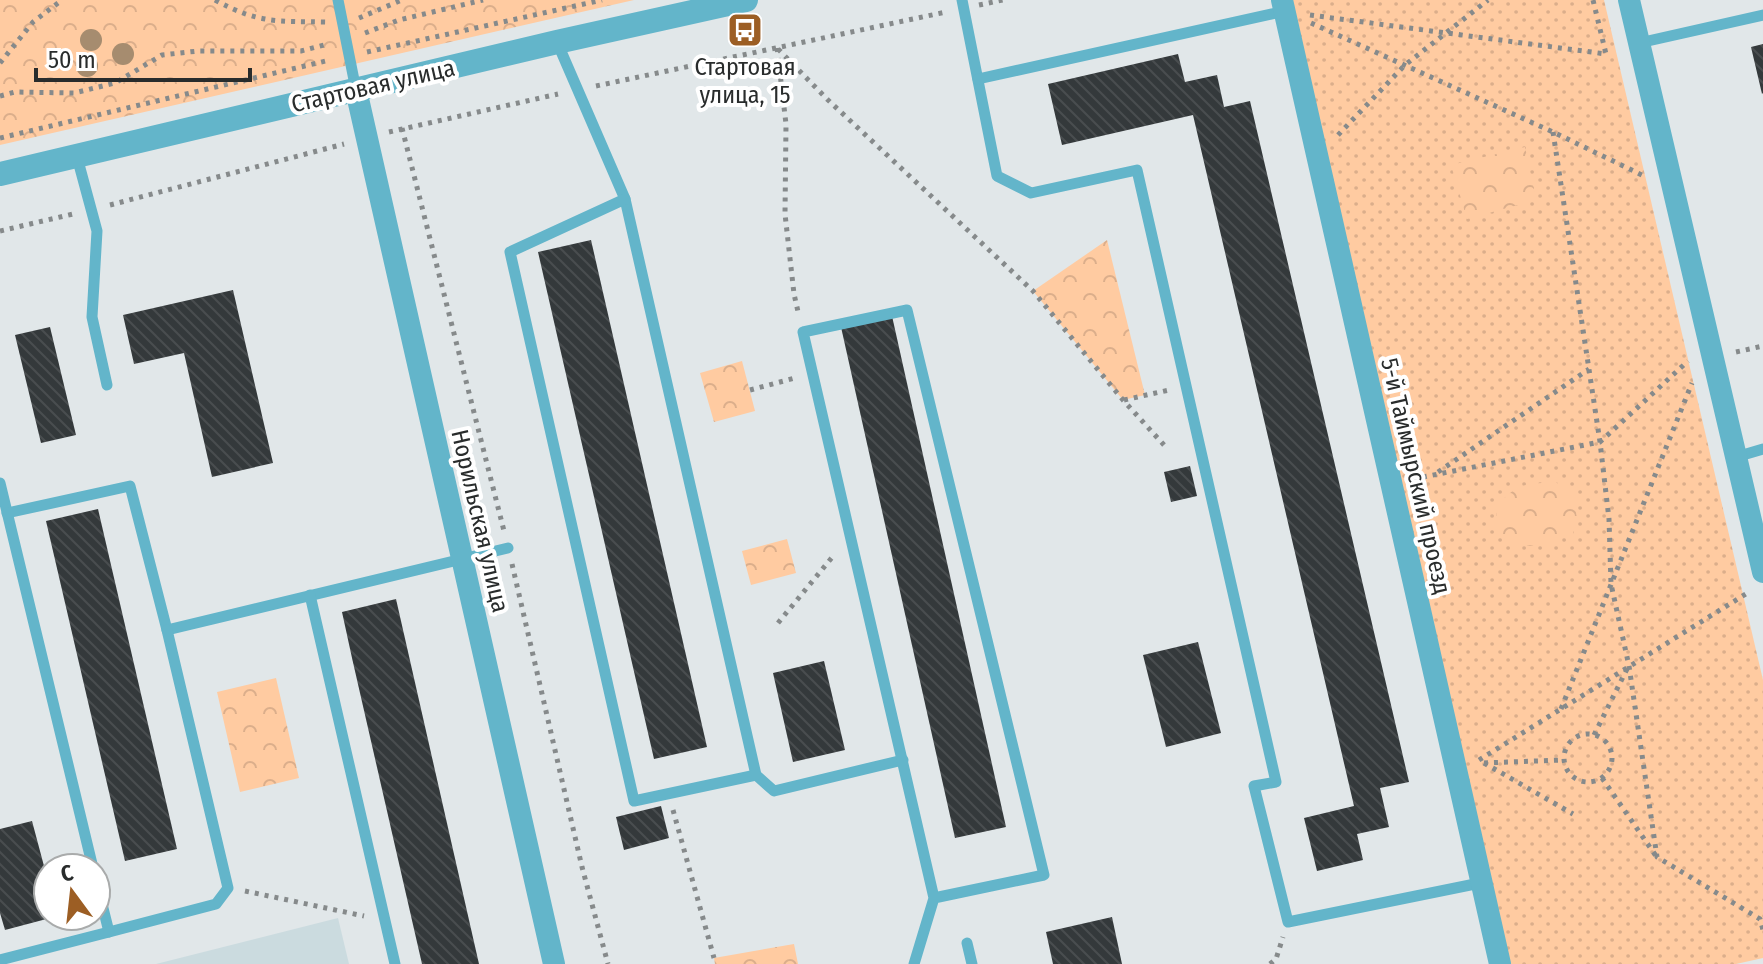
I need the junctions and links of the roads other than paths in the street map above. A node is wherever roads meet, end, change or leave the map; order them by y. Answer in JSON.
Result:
{"nodes":[{"id":1,"x":338,"y":0,"type":"edge"},
{"id":2,"x":746,"y":0,"type":"edge"},
{"id":3,"x":1629,"y":0,"type":"edge"},
{"id":4,"x":962,"y":4,"type":"edge"},
{"id":5,"x":1284,"y":6,"type":"edge"},
{"id":6,"x":1763,"y":15,"type":"edge"},
{"id":7,"x":557,"y":42,"type":"junction"},
{"id":8,"x":1639,"y":43,"type":"junction"},
{"id":9,"x":978,"y":79,"type":"junction"},
{"id":10,"x":356,"y":90,"type":"junction"},
{"id":11,"x":77,"y":157,"type":"junction"},
{"id":12,"x":0,"y":174,"type":"edge"},
{"id":13,"x":625,"y":199,"type":"junction"},
{"id":14,"x":107,"y":385,"type":"dead end"},
{"id":15,"x":1763,"y":449,"type":"edge"},
{"id":16,"x":1736,"y":457,"type":"junction"},
{"id":17,"x":0,"y":483,"type":"edge"},
{"id":18,"x":7,"y":513,"type":"junction"},
{"id":19,"x":508,"y":548,"type":"dead end"},
{"id":20,"x":462,"y":559,"type":"junction"},
{"id":21,"x":1763,"y":572,"type":"edge"},
{"id":22,"x":310,"y":595,"type":"junction"},
{"id":23,"x":167,"y":630,"type":"junction"},
{"id":24,"x":903,"y":760,"type":"junction"},
{"id":25,"x":756,"y":775,"type":"junction"},
{"id":26,"x":89,"y":852,"type":"edge"},
{"id":27,"x":1480,"y":883,"type":"junction"},
{"id":28,"x":934,"y":898,"type":"junction"},
{"id":29,"x":112,"y":931,"type":"edge"},
{"id":30,"x":109,"y":932,"type":"edge"},
{"id":31,"x":967,"y":943,"type":"dead end"},
{"id":32,"x":0,"y":960,"type":"edge"},
{"id":33,"x":395,"y":964,"type":"edge"},
{"id":34,"x":554,"y":964,"type":"edge"},
{"id":35,"x":914,"y":964,"type":"edge"},
{"id":36,"x":972,"y":964,"type":"edge"},
{"id":37,"x":1500,"y":964,"type":"edge"}],
"edges":[{"from":1,"to":10,"type":"lane"},
{"from":2,"to":7,"type":"street","name":"Стартовая улица"},
{"from":3,"to":8,"type":"street"},
{"from":4,"to":9,"type":"lane"},
{"from":5,"to":9,"type":"lane"},
{"from":5,"to":27,"type":"street","name":"5-й Таймырский проезд"},
{"from":6,"to":8,"type":"lane"},
{"from":7,"to":10,"type":"street","name":"Стартовая улица"},
{"from":7,"to":13,"type":"lane"},
{"from":8,"to":16,"type":"street"},
{"from":9,"to":27,"type":"lane"},
{"from":10,"to":11,"type":"street","name":"Стартовая улица"},
{"from":10,"to":20,"type":"street","name":"Норильская улица"},
{"from":11,"to":12,"type":"street","name":"Стартовая улица"},
{"from":11,"to":14,"type":"lane"},
{"from":13,"to":25,"type":"lane"},
{"from":13,"to":25,"type":"lane"},
{"from":15,"to":16,"type":"lane"},
{"from":16,"to":21,"type":"street"},
{"from":17,"to":18,"type":"lane"},
{"from":18,"to":23,"type":"lane"},
{"from":18,"to":26,"type":"lane"},
{"from":19,"to":20,"type":"lane"},
{"from":20,"to":22,"type":"lane"},
{"from":20,"to":34,"type":"street","name":"Норильская улица"},
{"from":22,"to":23,"type":"lane"},
{"from":22,"to":33,"type":"lane"},
{"from":23,"to":29,"type":"lane"},
{"from":24,"to":25,"type":"lane"},
{"from":24,"to":28,"type":"lane"},
{"from":24,"to":28,"type":"lane"},
{"from":27,"to":37,"type":"street","name":"5-й Таймырский проезд"},
{"from":28,"to":35,"type":"lane"},
{"from":30,"to":32,"type":"lane"},
{"from":31,"to":36,"type":"lane"}]}
